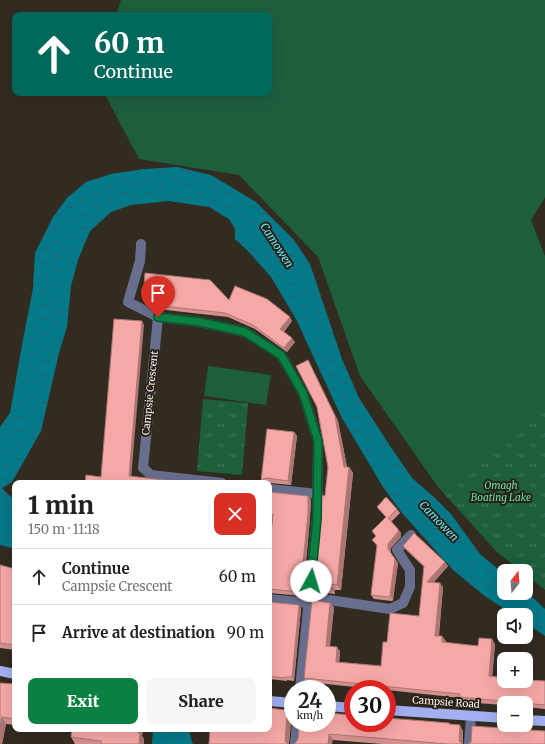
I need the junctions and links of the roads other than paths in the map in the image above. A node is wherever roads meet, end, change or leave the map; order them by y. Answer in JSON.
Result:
{"nodes":[{"id":1,"x":142,"y":244,"type":"dead end"},
{"id":2,"x":158,"y":317,"type":"junction"},
{"id":3,"x":195,"y":480,"type":"edge"},
{"id":4,"x":272,"y":489,"type":"edge"},
{"id":5,"x":318,"y":494,"type":"junction"},
{"id":6,"x":411,"y":535,"type":"edge"},
{"id":7,"x":272,"y":599,"type":"edge"},
{"id":8,"x":309,"y":600,"type":"junction"},
{"id":9,"x":0,"y":671,"type":"edge"},
{"id":10,"x":12,"y":673,"type":"edge"},
{"id":11,"x":301,"y":680,"type":"edge"},
{"id":12,"x":272,"y":701,"type":"edge"},
{"id":13,"x":284,"y":702,"type":"edge"},
{"id":14,"x":396,"y":711,"type":"edge"},
{"id":15,"x":471,"y":716,"type":"junction"},
{"id":16,"x":497,"y":718,"type":"edge"},
{"id":17,"x":533,"y":720,"type":"edge"},
{"id":18,"x":545,"y":721,"type":"edge"},
{"id":19,"x":296,"y":732,"type":"edge"},
{"id":20,"x":295,"y":744,"type":"edge"},
{"id":21,"x":469,"y":744,"type":"edge"}],
"edges":[{"from":1,"to":2,"type":"street"},
{"from":2,"to":3,"type":"street","name":"Campsie Crescent"},
{"from":2,"to":5,"type":"street"},
{"from":4,"to":5,"type":"street"},
{"from":5,"to":8,"type":"street"},
{"from":6,"to":8,"type":"street"},
{"from":7,"to":8,"type":"street"},
{"from":8,"to":11,"type":"street"},
{"from":9,"to":10,"type":"main road"},
{"from":12,"to":13,"type":"main road"},
{"from":14,"to":15,"type":"main road","name":"Campsie Road"},
{"from":15,"to":16,"type":"main road","name":"Campsie Road"},
{"from":15,"to":21,"type":"street"},
{"from":17,"to":18,"type":"main road"},
{"from":19,"to":20,"type":"street"}]}
